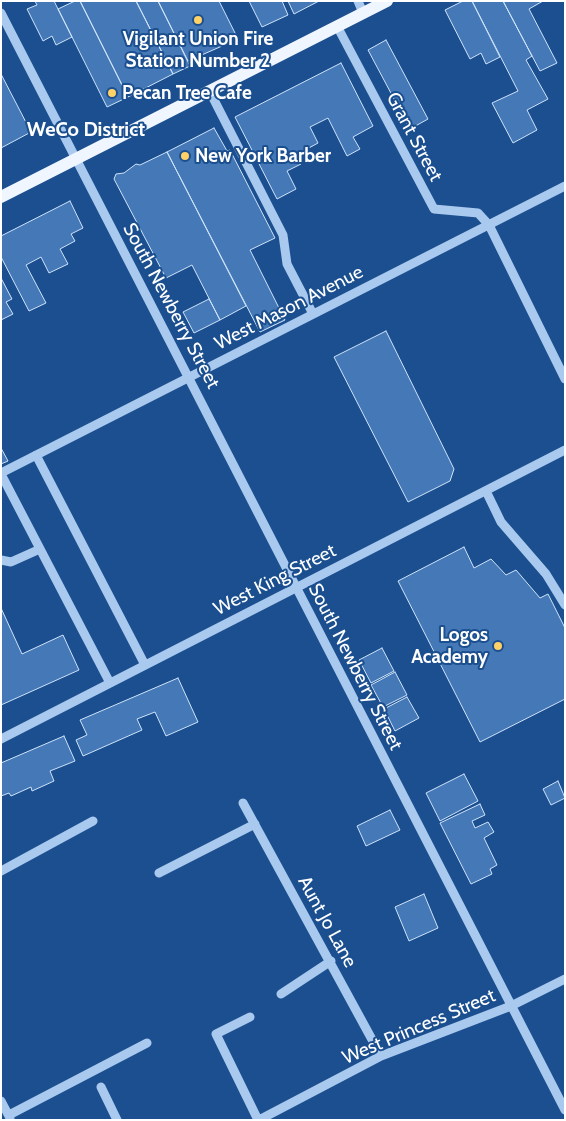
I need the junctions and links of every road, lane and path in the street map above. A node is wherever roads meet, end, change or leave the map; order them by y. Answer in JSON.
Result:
{"nodes":[{"id":1,"x":387,"y":1,"type":"edge"},
{"id":2,"x":361,"y":7,"type":"edge"},
{"id":3,"x":1,"y":13,"type":"edge"},
{"id":4,"x":337,"y":26,"type":"junction"},
{"id":5,"x":209,"y":90,"type":"junction"},
{"id":6,"x":76,"y":159,"type":"junction"},
{"id":7,"x":565,"y":186,"type":"edge"},
{"id":8,"x":1,"y":197,"type":"edge"},
{"id":9,"x":489,"y":225,"type":"junction"},
{"id":10,"x":313,"y":314,"type":"junction"},
{"id":11,"x":190,"y":377,"type":"junction"},
{"id":12,"x":565,"y":379,"type":"edge"},
{"id":13,"x":565,"y":450,"type":"edge"},
{"id":14,"x":36,"y":455,"type":"junction"},
{"id":15,"x":1,"y":474,"type":"edge"},
{"id":16,"x":486,"y":490,"type":"junction"},
{"id":17,"x":40,"y":549,"type":"junction"},
{"id":18,"x":1,"y":560,"type":"edge"},
{"id":19,"x":296,"y":587,"type":"junction"},
{"id":20,"x":565,"y":605,"type":"edge"},
{"id":21,"x":145,"y":665,"type":"junction"},
{"id":22,"x":110,"y":683,"type":"junction"},
{"id":23,"x":1,"y":739,"type":"edge"},
{"id":24,"x":243,"y":803,"type":"dead end"},
{"id":25,"x":93,"y":822,"type":"dead end"},
{"id":26,"x":255,"y":824,"type":"junction"},
{"id":27,"x":1,"y":871,"type":"edge"},
{"id":28,"x":159,"y":872,"type":"dead end"},
{"id":29,"x":331,"y":961,"type":"junction"},
{"id":30,"x":565,"y":979,"type":"edge"},
{"id":31,"x":281,"y":994,"type":"dead end"},
{"id":32,"x":512,"y":1006,"type":"junction"},
{"id":33,"x":250,"y":1017,"type":"dead end"},
{"id":34,"x":147,"y":1043,"type":"dead end"},
{"id":35,"x":382,"y":1056,"type":"junction"},
{"id":36,"x":101,"y":1087,"type":"dead end"},
{"id":37,"x":1,"y":1101,"type":"edge"},
{"id":38,"x":565,"y":1110,"type":"edge"},
{"id":39,"x":10,"y":1117,"type":"edge"},
{"id":40,"x":117,"y":1120,"type":"edge"},
{"id":41,"x":258,"y":1120,"type":"edge"}],
"edges":[{"from":1,"to":2,"type":"main road"},
{"from":2,"to":4,"type":"main road"},
{"from":3,"to":6,"type":"street","name":"South Newberry Street"},
{"from":4,"to":5,"type":"main road"},
{"from":4,"to":9,"type":"street","name":"Grant Street"},
{"from":5,"to":6,"type":"main road"},
{"from":5,"to":10,"type":"street"},
{"from":6,"to":8,"type":"main road"},
{"from":6,"to":11,"type":"street","name":"South Newberry Street"},
{"from":7,"to":9,"type":"street","name":"West Mason Avenue"},
{"from":9,"to":10,"type":"street","name":"West Mason Avenue"},
{"from":9,"to":12,"type":"street"},
{"from":10,"to":11,"type":"street","name":"West Mason Avenue"},
{"from":11,"to":14,"type":"street","name":"West Mason Avenue"},
{"from":11,"to":19,"type":"street","name":"South Newberry Street"},
{"from":13,"to":16,"type":"street","name":"West King Street"},
{"from":14,"to":15,"type":"street","name":"West Mason Avenue"},
{"from":14,"to":21,"type":"street"},
{"from":15,"to":17,"type":"street"},
{"from":16,"to":19,"type":"street","name":"West King Street"},
{"from":16,"to":20,"type":"street"},
{"from":17,"to":18,"type":"street"},
{"from":17,"to":22,"type":"street"},
{"from":19,"to":21,"type":"street","name":"West King Street"},
{"from":19,"to":32,"type":"street","name":"South Newberry Street"},
{"from":21,"to":22,"type":"street","name":"West King Street"},
{"from":22,"to":23,"type":"street","name":"West King Street"},
{"from":24,"to":26,"type":"street","name":"Aunt Jo Lane"},
{"from":25,"to":27,"type":"street"},
{"from":26,"to":28,"type":"street"},
{"from":26,"to":29,"type":"street","name":"Aunt Jo Lane"},
{"from":29,"to":31,"type":"street"},
{"from":29,"to":35,"type":"street","name":"Aunt Jo Lane"},
{"from":30,"to":32,"type":"street","name":"West Princess Street"},
{"from":32,"to":35,"type":"street","name":"West Princess Street"},
{"from":32,"to":38,"type":"street","name":"South Newberry Street"},
{"from":33,"to":41,"type":"street"},
{"from":34,"to":39,"type":"street"},
{"from":35,"to":41,"type":"street","name":"West Princess Street"},
{"from":36,"to":40,"type":"street"},
{"from":37,"to":39,"type":"street"}]}
